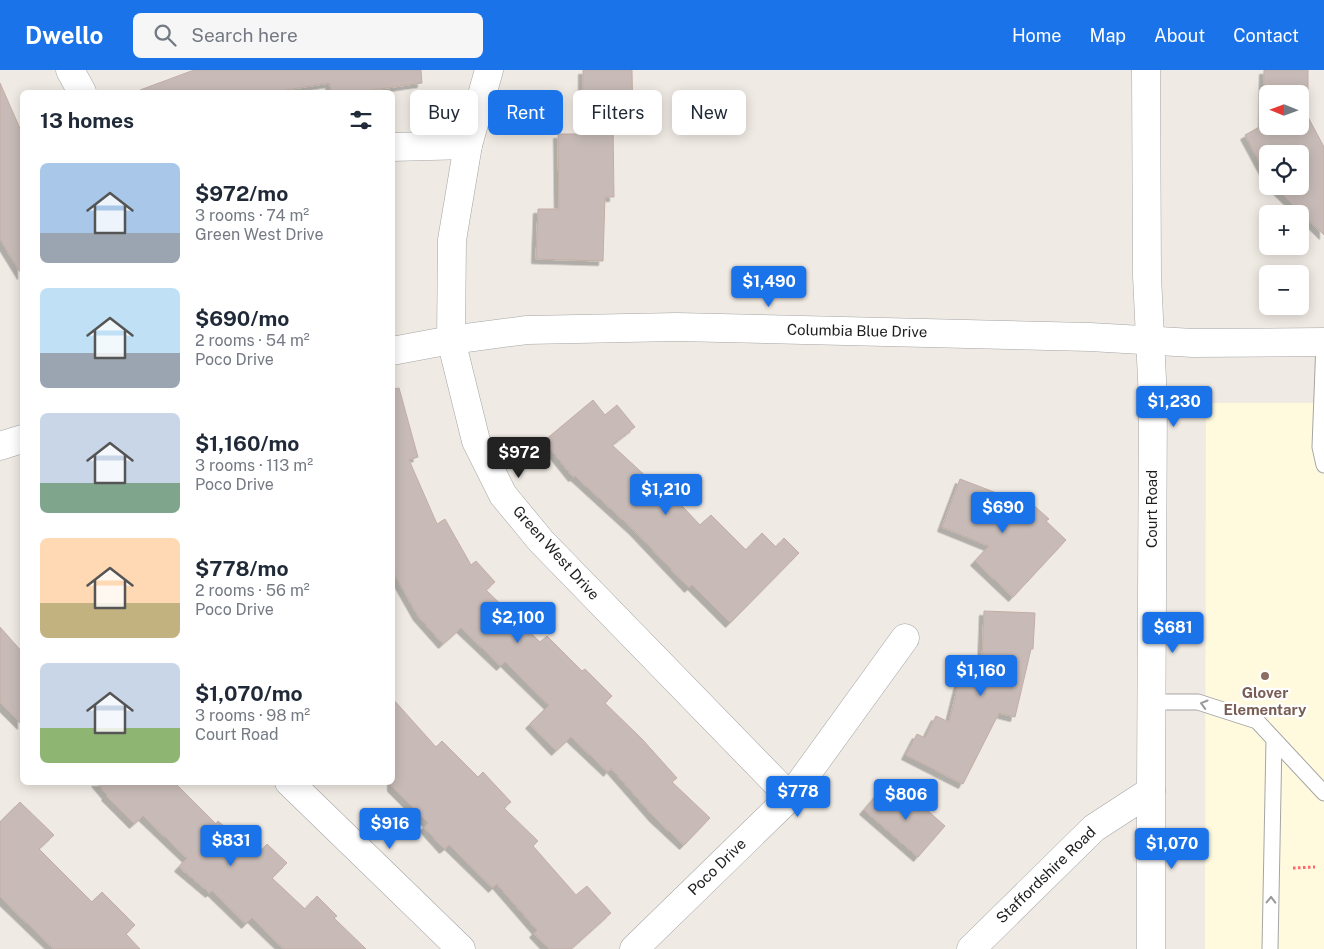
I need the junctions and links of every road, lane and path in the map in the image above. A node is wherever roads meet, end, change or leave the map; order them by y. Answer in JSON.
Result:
{"nodes":[{"id":1,"x":70,"y":70,"type":"edge"},
{"id":2,"x":489,"y":70,"type":"edge"},
{"id":3,"x":1146,"y":70,"type":"edge"},
{"id":4,"x":81,"y":90,"type":"edge"},
{"id":5,"x":468,"y":145,"type":"junction"},
{"id":6,"x":395,"y":146,"type":"edge"},
{"id":7,"x":451,"y":340,"type":"junction"},
{"id":8,"x":1149,"y":340,"type":"junction"},
{"id":9,"x":1324,"y":342,"type":"edge"},
{"id":10,"x":395,"y":350,"type":"edge"},
{"id":11,"x":20,"y":440,"type":"edge"},
{"id":12,"x":0,"y":446,"type":"edge"},
{"id":13,"x":1324,"y":465,"type":"edge"},
{"id":14,"x":905,"y":638,"type":"dead end"},
{"id":15,"x":1151,"y":702,"type":"junction"},
{"id":16,"x":1274,"y":740,"type":"junction"},
{"id":17,"x":292,"y":785,"type":"edge"},
{"id":18,"x":1151,"y":791,"type":"junction"},
{"id":19,"x":1324,"y":793,"type":"edge"},
{"id":20,"x":790,"y":796,"type":"junction"},
{"id":21,"x":461,"y":949,"type":"edge"},
{"id":22,"x":634,"y":949,"type":"edge"},
{"id":23,"x":971,"y":949,"type":"edge"},
{"id":24,"x":1151,"y":949,"type":"edge"},
{"id":25,"x":1270,"y":949,"type":"edge"}],
"edges":[{"from":1,"to":4,"type":"street"},
{"from":2,"to":5,"type":"street","name":"Green West Drive"},
{"from":3,"to":8,"type":"street","name":"Court Road"},
{"from":5,"to":6,"type":"street"},
{"from":5,"to":7,"type":"street","name":"Green West Drive"},
{"from":7,"to":8,"type":"street","name":"Columbia Blue Drive"},
{"from":7,"to":10,"type":"street","name":"Columbia Blue Drive"},
{"from":7,"to":20,"type":"street","name":"Green West Drive"},
{"from":8,"to":9,"type":"street","name":"Columbia Blue Drive"},
{"from":8,"to":15,"type":"street","name":"Court Road"},
{"from":9,"to":13,"type":"lane"},
{"from":11,"to":12,"type":"street"},
{"from":14,"to":20,"type":"street","name":"Poco Drive"},
{"from":16,"to":15,"type":"lane","one_way":true},
{"from":15,"to":18,"type":"street","name":"Court Road"},
{"from":16,"to":19,"type":"lane"},
{"from":25,"to":16,"type":"lane","one_way":true},
{"from":17,"to":21,"type":"street"},
{"from":18,"to":23,"type":"street","name":"Staffordshire Road"},
{"from":18,"to":24,"type":"street","name":"Court Road"},
{"from":20,"to":22,"type":"street","name":"Poco Drive"}]}
